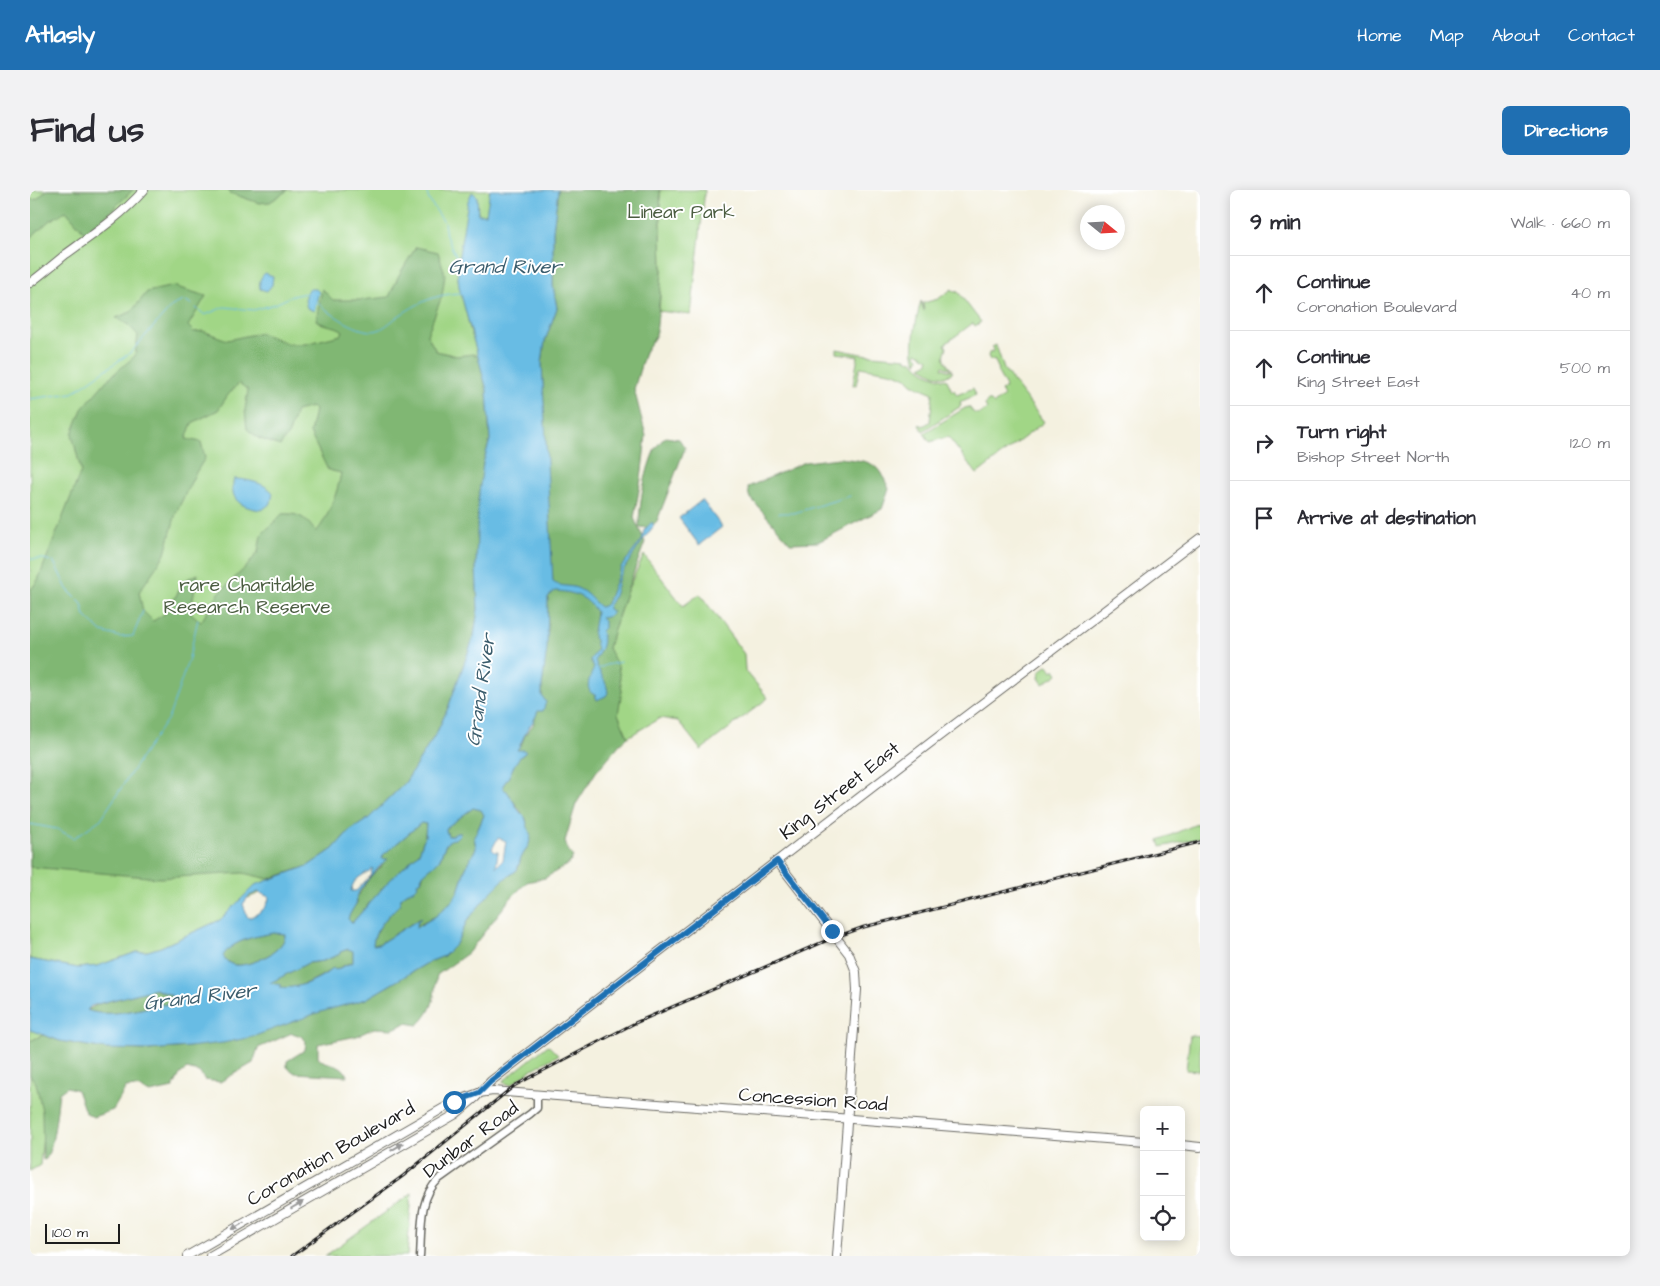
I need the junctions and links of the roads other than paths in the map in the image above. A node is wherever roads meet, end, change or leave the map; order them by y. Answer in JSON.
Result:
{"nodes":[{"id":1,"x":144,"y":190,"type":"edge"},
{"id":2,"x":30,"y":283,"type":"edge"},
{"id":3,"x":1200,"y":538,"type":"edge"},
{"id":4,"x":777,"y":861,"type":"junction"},
{"id":5,"x":479,"y":1093,"type":"junction"},
{"id":6,"x":537,"y":1095,"type":"junction"},
{"id":7,"x":847,"y":1119,"type":"junction"},
{"id":8,"x":408,"y":1129,"type":"junction"},
{"id":9,"x":414,"y":1137,"type":"junction"},
{"id":10,"x":1140,"y":1142,"type":"edge"},
{"id":11,"x":1185,"y":1145,"type":"edge"},
{"id":12,"x":1200,"y":1147,"type":"edge"},
{"id":13,"x":187,"y":1256,"type":"edge"},
{"id":14,"x":210,"y":1256,"type":"edge"},
{"id":15,"x":420,"y":1256,"type":"edge"},
{"id":16,"x":837,"y":1256,"type":"edge"}],
"edges":[{"from":1,"to":2,"type":"main road"},
{"from":3,"to":4,"type":"main road","name":"King Street East"},
{"from":4,"to":5,"type":"main road","name":"King Street East"},
{"from":4,"to":7,"type":"main road"},
{"from":5,"to":6,"type":"main road","name":"Concession Road"},
{"from":5,"to":8,"type":"main road","name":"Coronation Boulevard"},
{"from":5,"to":9,"type":"main road","name":"Coronation Boulevard"},
{"from":6,"to":7,"type":"main road","name":"Concession Road"},
{"from":6,"to":15,"type":"street","name":"Dunbar Road"},
{"from":7,"to":10,"type":"main road","name":"Concession Road"},
{"from":7,"to":16,"type":"main road"},
{"from":8,"to":9,"type":"main road"},
{"from":8,"to":13,"type":"main road","name":"Coronation Boulevard","one_way":true},
{"from":14,"to":9,"type":"main road","name":"Coronation Boulevard","one_way":true},
{"from":11,"to":12,"type":"main road"}]}
